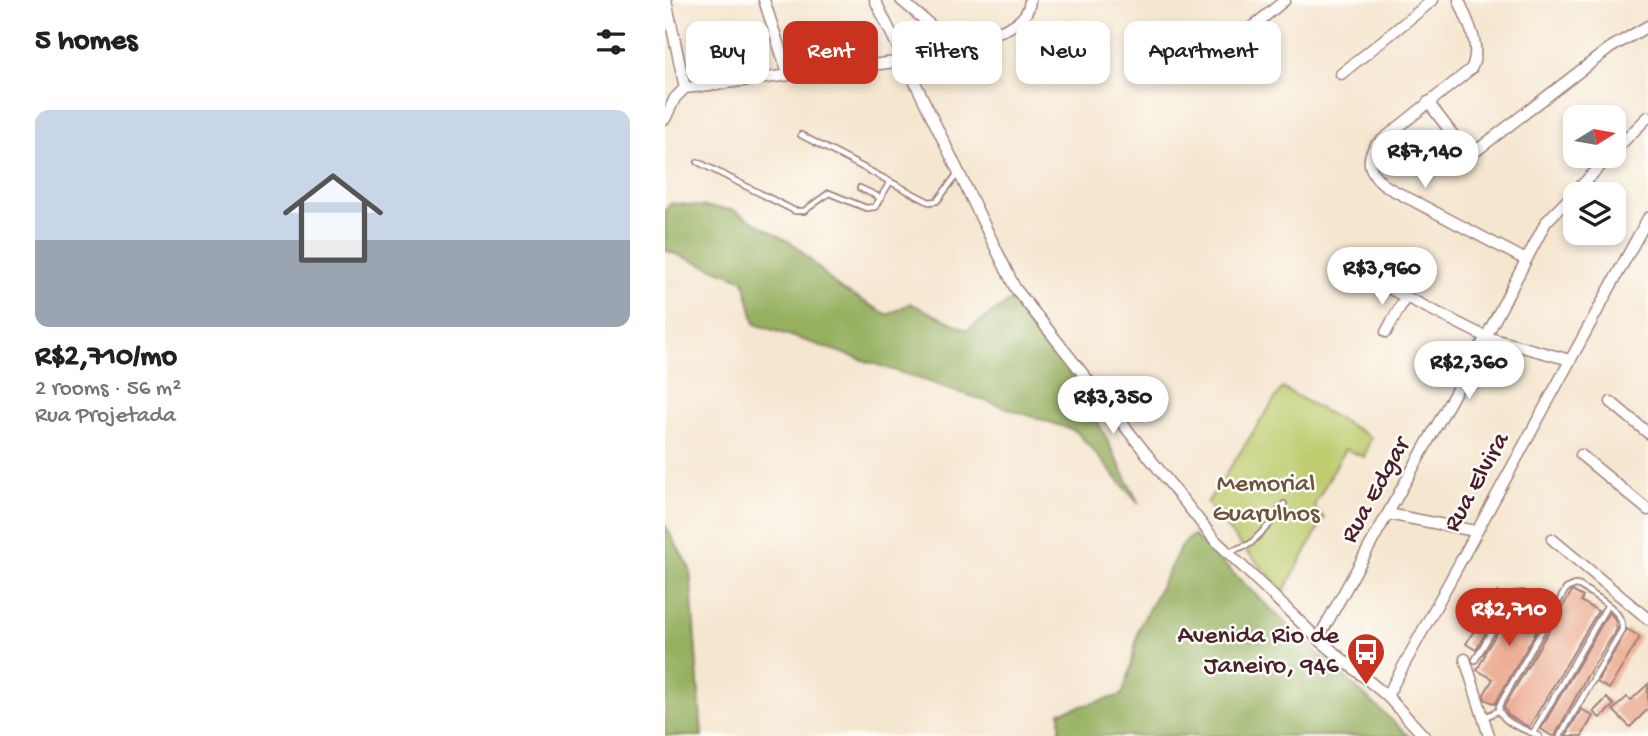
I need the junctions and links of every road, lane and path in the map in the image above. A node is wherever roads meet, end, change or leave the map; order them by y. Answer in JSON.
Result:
{"nodes":[{"id":1,"x":666,"y":0,"type":"edge"},
{"id":2,"x":764,"y":0,"type":"edge"},
{"id":3,"x":875,"y":0,"type":"edge"},
{"id":4,"x":901,"y":0,"type":"edge"},
{"id":5,"x":1018,"y":0,"type":"edge"},
{"id":6,"x":1285,"y":0,"type":"edge"},
{"id":7,"x":1433,"y":0,"type":"edge"},
{"id":8,"x":1459,"y":0,"type":"edge"},
{"id":9,"x":1029,"y":4,"type":"edge"},
{"id":10,"x":926,"y":21,"type":"edge"},
{"id":11,"x":1259,"y":21,"type":"edge"},
{"id":12,"x":1648,"y":26,"type":"edge"},
{"id":13,"x":1002,"y":30,"type":"edge"},
{"id":14,"x":892,"y":36,"type":"edge"},
{"id":15,"x":783,"y":61,"type":"edge"},
{"id":16,"x":1341,"y":74,"type":"dead end"},
{"id":17,"x":783,"y":75,"type":"edge"},
{"id":18,"x":916,"y":84,"type":"edge"},
{"id":19,"x":685,"y":88,"type":"junction"},
{"id":20,"x":1428,"y":102,"type":"junction"},
{"id":21,"x":1648,"y":117,"type":"edge"},
{"id":22,"x":665,"y":119,"type":"edge"},
{"id":23,"x":801,"y":135,"type":"dead end"},
{"id":24,"x":1626,"y":140,"type":"edge"},
{"id":25,"x":698,"y":162,"type":"dead end"},
{"id":26,"x":1598,"y":168,"type":"edge"},
{"id":27,"x":960,"y":172,"type":"junction"},
{"id":28,"x":890,"y":182,"type":"junction"},
{"id":29,"x":860,"y":188,"type":"dead end"},
{"id":30,"x":881,"y":198,"type":"junction"},
{"id":31,"x":1648,"y":218,"type":"edge"},
{"id":32,"x":1526,"y":260,"type":"junction"},
{"id":33,"x":1344,"y":266,"type":"dead end"},
{"id":34,"x":1405,"y":298,"type":"junction"},
{"id":35,"x":1386,"y":332,"type":"dead end"},
{"id":36,"x":1486,"y":337,"type":"junction"},
{"id":37,"x":1570,"y":360,"type":"junction"},
{"id":38,"x":1611,"y":402,"type":"dead end"},
{"id":39,"x":1648,"y":433,"type":"edge"},
{"id":40,"x":1581,"y":455,"type":"dead end"},
{"id":41,"x":1284,"y":504,"type":"dead end"},
{"id":42,"x":1648,"y":510,"type":"edge"},
{"id":43,"x":1388,"y":514,"type":"junction"},
{"id":44,"x":1475,"y":531,"type":"junction"},
{"id":45,"x":1552,"y":539,"type":"dead end"},
{"id":46,"x":1227,"y":552,"type":"junction"},
{"id":47,"x":1607,"y":606,"type":"junction"},
{"id":48,"x":1554,"y":610,"type":"junction"},
{"id":49,"x":1648,"y":619,"type":"edge"},
{"id":50,"x":1318,"y":639,"type":"junction"},
{"id":51,"x":1470,"y":659,"type":"joint"},
{"id":52,"x":1387,"y":696,"type":"junction"},
{"id":53,"x":1498,"y":711,"type":"junction"},
{"id":54,"x":1485,"y":718,"type":"junction"},
{"id":55,"x":1533,"y":733,"type":"junction"},
{"id":56,"x":1424,"y":736,"type":"edge"},
{"id":57,"x":1489,"y":736,"type":"edge"},
{"id":58,"x":1539,"y":736,"type":"edge"},
{"id":59,"x":1560,"y":736,"type":"edge"}],
"edges":[{"from":1,"to":19,"type":"street"},
{"from":2,"to":15,"type":"street"},
{"from":3,"to":14,"type":"street"},
{"from":4,"to":10,"type":"street"},
{"from":5,"to":9,"type":"street"},
{"from":6,"to":11,"type":"street"},
{"from":7,"to":16,"type":"street"},
{"from":8,"to":20,"type":"street"},
{"from":9,"to":13,"type":"street"},
{"from":12,"to":20,"type":"street"},
{"from":17,"to":19,"type":"street"},
{"from":18,"to":27,"type":"street"},
{"from":19,"to":22,"type":"street"},
{"from":20,"to":32,"type":"street"},
{"from":21,"to":24,"type":"street","name":"Rua Edgar"},
{"from":23,"to":28,"type":"lane"},
{"from":25,"to":30,"type":"lane"},
{"from":26,"to":32,"type":"street","name":"Rua Edgar"},
{"from":27,"to":28,"type":"lane"},
{"from":27,"to":46,"type":"street"},
{"from":28,"to":30,"type":"lane"},
{"from":29,"to":30,"type":"lane"},
{"from":31,"to":37,"type":"street","name":"Rua Elvira"},
{"from":32,"to":36,"type":"street","name":"Rua Edgar"},
{"from":33,"to":34,"type":"street"},
{"from":34,"to":35,"type":"street"},
{"from":34,"to":36,"type":"street"},
{"from":36,"to":37,"type":"street"},
{"from":36,"to":43,"type":"street","name":"Rua Edgar"},
{"from":37,"to":44,"type":"street","name":"Rua Elvira"},
{"from":38,"to":39,"type":"street"},
{"from":40,"to":42,"type":"street"},
{"from":41,"to":46,"type":"lane"},
{"from":43,"to":44,"type":"street"},
{"from":43,"to":50,"type":"street","name":"Rua Edgar"},
{"from":44,"to":52,"type":"street","name":"Rua Elvira"},
{"from":45,"to":49,"type":"street"},
{"from":46,"to":50,"type":"street"},
{"from":47,"to":48,"type":"lane"},
{"from":47,"to":55,"type":"lane"},
{"from":47,"to":59,"type":"lane"},
{"from":48,"to":51,"type":"lane"},
{"from":48,"to":53,"type":"lane"},
{"from":50,"to":52,"type":"street"},
{"from":51,"to":54,"type":"street"},
{"from":52,"to":56,"type":"street"},
{"from":53,"to":54,"type":"lane"},
{"from":53,"to":55,"type":"lane"},
{"from":54,"to":57,"type":"street"},
{"from":55,"to":58,"type":"lane"}]}
